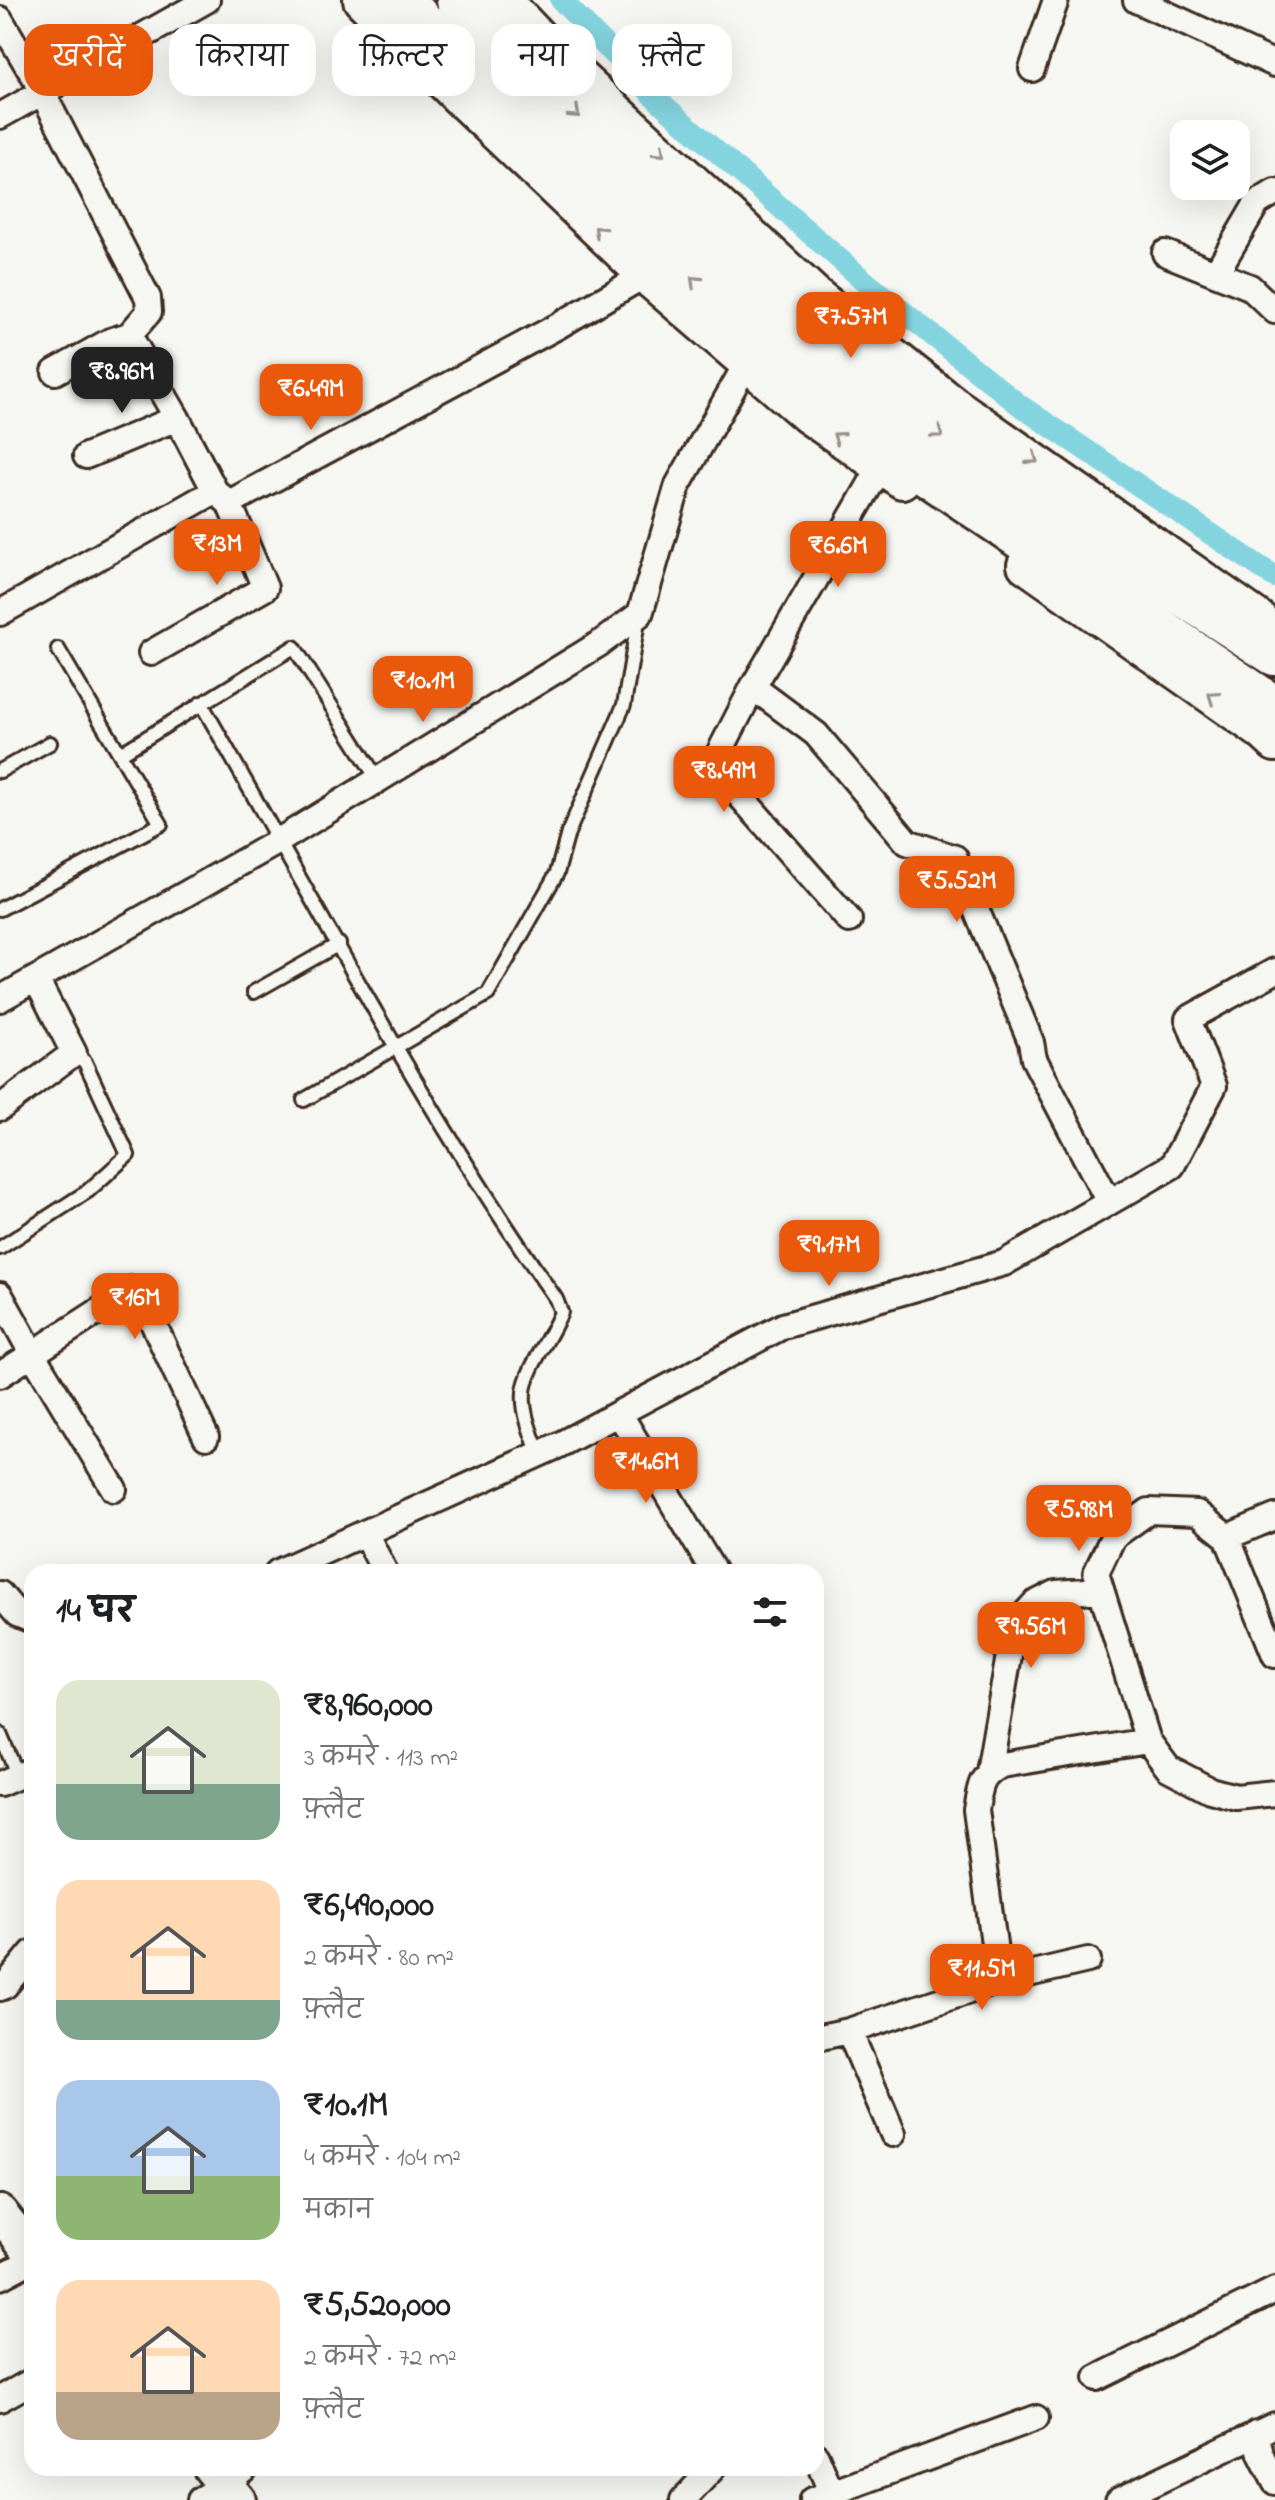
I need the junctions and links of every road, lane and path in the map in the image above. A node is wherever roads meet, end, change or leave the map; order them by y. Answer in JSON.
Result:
{"nodes":[{"id":1,"x":207,"y":0,"type":"edge"},
{"id":2,"x":361,"y":0,"type":"edge"},
{"id":3,"x":401,"y":0,"type":"edge"},
{"id":4,"x":459,"y":0,"type":"edge"},
{"id":5,"x":504,"y":0,"type":"edge"},
{"id":6,"x":1056,"y":0,"type":"edge"},
{"id":7,"x":1139,"y":0,"type":"edge"},
{"id":8,"x":0,"y":19,"type":"edge"},
{"id":9,"x":153,"y":30,"type":"edge"},
{"id":10,"x":24,"y":61,"type":"edge"},
{"id":11,"x":1275,"y":64,"type":"edge"},
{"id":12,"x":1032,"y":69,"type":"dead end"},
{"id":13,"x":37,"y":96,"type":"edge"},
{"id":14,"x":44,"y":96,"type":"edge"},
{"id":15,"x":0,"y":116,"type":"edge"},
{"id":16,"x":1275,"y":192,"type":"edge"},
{"id":17,"x":1165,"y":253,"type":"dead end"},
{"id":18,"x":1216,"y":273,"type":"junction"},
{"id":19,"x":645,"y":275,"type":"junction"},
{"id":20,"x":1275,"y":311,"type":"edge"},
{"id":21,"x":129,"y":335,"type":"junction"},
{"id":22,"x":747,"y":363,"type":"junction"},
{"id":23,"x":55,"y":372,"type":"dead end"},
{"id":24,"x":177,"y":418,"type":"junction"},
{"id":25,"x":86,"y":456,"type":"dead end"},
{"id":26,"x":881,"y":466,"type":"junction"},
{"id":27,"x":222,"y":497,"type":"junction"},
{"id":28,"x":0,"y":613,"type":"edge"},
{"id":29,"x":640,"y":614,"type":"junction"},
{"id":30,"x":1275,"y":630,"type":"edge"},
{"id":31,"x":58,"y":649,"type":"dead end"},
{"id":32,"x":151,"y":653,"type":"dead end"},
{"id":33,"x":1275,"y":653,"type":"edge"},
{"id":34,"x":753,"y":687,"type":"junction"},
{"id":35,"x":201,"y":703,"type":"junction"},
{"id":36,"x":1275,"y":709,"type":"edge"},
{"id":37,"x":50,"y":743,"type":"dead end"},
{"id":38,"x":1275,"y":744,"type":"edge"},
{"id":39,"x":120,"y":754,"type":"junction"},
{"id":40,"x":0,"y":771,"type":"edge"},
{"id":41,"x":378,"y":780,"type":"junction"},
{"id":42,"x":280,"y":840,"type":"junction"},
{"id":43,"x":0,"y":909,"type":"edge"},
{"id":44,"x":849,"y":920,"type":"dead end"},
{"id":45,"x":339,"y":944,"type":"junction"},
{"id":46,"x":1275,"y":971,"type":"edge"},
{"id":47,"x":36,"y":979,"type":"junction"},
{"id":48,"x":254,"y":992,"type":"dead end"},
{"id":49,"x":0,"y":999,"type":"edge"},
{"id":50,"x":397,"y":1047,"type":"junction"},
{"id":51,"x":74,"y":1053,"type":"junction"},
{"id":52,"x":304,"y":1100,"type":"dead end"},
{"id":53,"x":0,"y":1108,"type":"edge"},
{"id":54,"x":1109,"y":1202,"type":"junction"},
{"id":55,"x":0,"y":1248,"type":"edge"},
{"id":56,"x":0,"y":1295,"type":"edge"},
{"id":57,"x":33,"y":1355,"type":"junction"},
{"id":58,"x":0,"y":1375,"type":"edge"},
{"id":59,"x":619,"y":1413,"type":"junction"},
{"id":60,"x":206,"y":1437,"type":"dead end"},
{"id":61,"x":539,"y":1454,"type":"junction"},
{"id":62,"x":114,"y":1489,"type":"dead end"},
{"id":63,"x":1275,"y":1517,"type":"edge"},
{"id":64,"x":365,"y":1533,"type":"junction"},
{"id":65,"x":1227,"y":1537,"type":"junction"},
{"id":66,"x":296,"y":1564,"type":"edge"},
{"id":67,"x":381,"y":1564,"type":"edge"},
{"id":68,"x":709,"y":1564,"type":"edge"},
{"id":69,"x":1101,"y":1590,"type":"junction"},
{"id":70,"x":0,"y":1594,"type":"edge"},
{"id":71,"x":24,"y":1617,"type":"edge"},
{"id":72,"x":1275,"y":1655,"type":"edge"},
{"id":73,"x":0,"y":1734,"type":"edge"},
{"id":74,"x":1148,"y":1741,"type":"junction"},
{"id":75,"x":989,"y":1772,"type":"junction"},
{"id":76,"x":17,"y":1777,"type":"edge"},
{"id":77,"x":1275,"y":1793,"type":"edge"},
{"id":78,"x":1088,"y":1960,"type":"dead end"},
{"id":79,"x":24,"y":1963,"type":"edge"},
{"id":80,"x":999,"y":1981,"type":"junction"},
{"id":81,"x":0,"y":1988,"type":"edge"},
{"id":82,"x":849,"y":2031,"type":"junction"},
{"id":83,"x":824,"y":2036,"type":"edge"},
{"id":84,"x":893,"y":2134,"type":"dead end"},
{"id":85,"x":0,"y":2213,"type":"edge"},
{"id":86,"x":24,"y":2243,"type":"edge"},
{"id":87,"x":24,"y":2264,"type":"edge"},
{"id":88,"x":0,"y":2277,"type":"edge"},
{"id":89,"x":1275,"y":2290,"type":"edge"},
{"id":90,"x":1097,"y":2378,"type":"dead end"},
{"id":91,"x":24,"y":2386,"type":"edge"},
{"id":92,"x":0,"y":2399,"type":"edge"},
{"id":93,"x":1036,"y":2418,"type":"dead end"},
{"id":94,"x":1266,"y":2429,"type":"edge"},
{"id":95,"x":706,"y":2476,"type":"edge"},
{"id":96,"x":818,"y":2476,"type":"edge"},
{"id":97,"x":1275,"y":2482,"type":"edge"},
{"id":98,"x":821,"y":2496,"type":"edge"},
{"id":99,"x":683,"y":2500,"type":"edge"},
{"id":100,"x":1118,"y":2500,"type":"edge"}],
"edges":[{"from":1,"to":9,"type":"street"},
{"from":19,"to":2,"type":"street","one_way":true},
{"from":36,"to":3,"type":"highway","one_way":true},
{"from":4,"to":33,"type":"highway","one_way":true},
{"from":5,"to":30,"type":"street","one_way":true},
{"from":6,"to":12,"type":"street"},
{"from":7,"to":11,"type":"street"},
{"from":8,"to":10,"type":"street"},
{"from":13,"to":15,"type":"street"},
{"from":14,"to":21,"type":"street"},
{"from":16,"to":18,"type":"street"},
{"from":17,"to":18,"type":"street"},
{"from":18,"to":20,"type":"street"},
{"from":19,"to":22,"type":"street"},
{"from":19,"to":27,"type":"street"},
{"from":21,"to":23,"type":"street"},
{"from":21,"to":24,"type":"street"},
{"from":26,"to":22,"type":"street","one_way":true},
{"from":22,"to":29,"type":"street"},
{"from":24,"to":25,"type":"street"},
{"from":24,"to":27,"type":"street"},
{"from":26,"to":34,"type":"street"},
{"from":38,"to":26,"type":"street","one_way":true},
{"from":27,"to":28,"type":"street"},
{"from":27,"to":32,"type":"street"},
{"from":29,"to":41,"type":"street"},
{"from":29,"to":50,"type":"lane"},
{"from":31,"to":39,"type":"lane"},
{"from":34,"to":44,"type":"street"},
{"from":34,"to":54,"type":"street"},
{"from":35,"to":39,"type":"lane"},
{"from":35,"to":41,"type":"lane"},
{"from":35,"to":42,"type":"lane"},
{"from":37,"to":40,"type":"lane"},
{"from":39,"to":43,"type":"lane"},
{"from":41,"to":42,"type":"street"},
{"from":42,"to":45,"type":"lane"},
{"from":42,"to":47,"type":"street"},
{"from":45,"to":48,"type":"lane"},
{"from":45,"to":50,"type":"lane"},
{"from":46,"to":54,"type":"street"},
{"from":47,"to":49,"type":"street"},
{"from":47,"to":51,"type":"street"},
{"from":50,"to":52,"type":"lane"},
{"from":50,"to":61,"type":"lane"},
{"from":51,"to":53,"type":"street"},
{"from":51,"to":55,"type":"lane"},
{"from":54,"to":59,"type":"street"},
{"from":56,"to":57,"type":"street"},
{"from":57,"to":58,"type":"street"},
{"from":57,"to":60,"type":"street"},
{"from":57,"to":62,"type":"street"},
{"from":59,"to":61,"type":"street"},
{"from":59,"to":68,"type":"street"},
{"from":61,"to":64,"type":"street"},
{"from":63,"to":65,"type":"street"},
{"from":64,"to":66,"type":"street"},
{"from":64,"to":67,"type":"street"},
{"from":65,"to":69,"type":"street"},
{"from":65,"to":72,"type":"street"},
{"from":69,"to":74,"type":"street"},
{"from":69,"to":75,"type":"street"},
{"from":70,"to":71,"type":"street"},
{"from":73,"to":76,"type":"lane"},
{"from":74,"to":75,"type":"street"},
{"from":74,"to":77,"type":"street"},
{"from":75,"to":80,"type":"street"},
{"from":78,"to":80,"type":"street"},
{"from":79,"to":81,"type":"street"},
{"from":80,"to":82,"type":"street"},
{"from":82,"to":83,"type":"street"},
{"from":82,"to":84,"type":"street"},
{"from":85,"to":86,"type":"street"},
{"from":87,"to":88,"type":"street"},
{"from":89,"to":90,"type":"street"},
{"from":91,"to":92,"type":"street"},
{"from":93,"to":98,"type":"street"},
{"from":94,"to":97,"type":"street"},
{"from":94,"to":100,"type":"street"},
{"from":95,"to":99,"type":"street"},
{"from":96,"to":98,"type":"street"}]}
